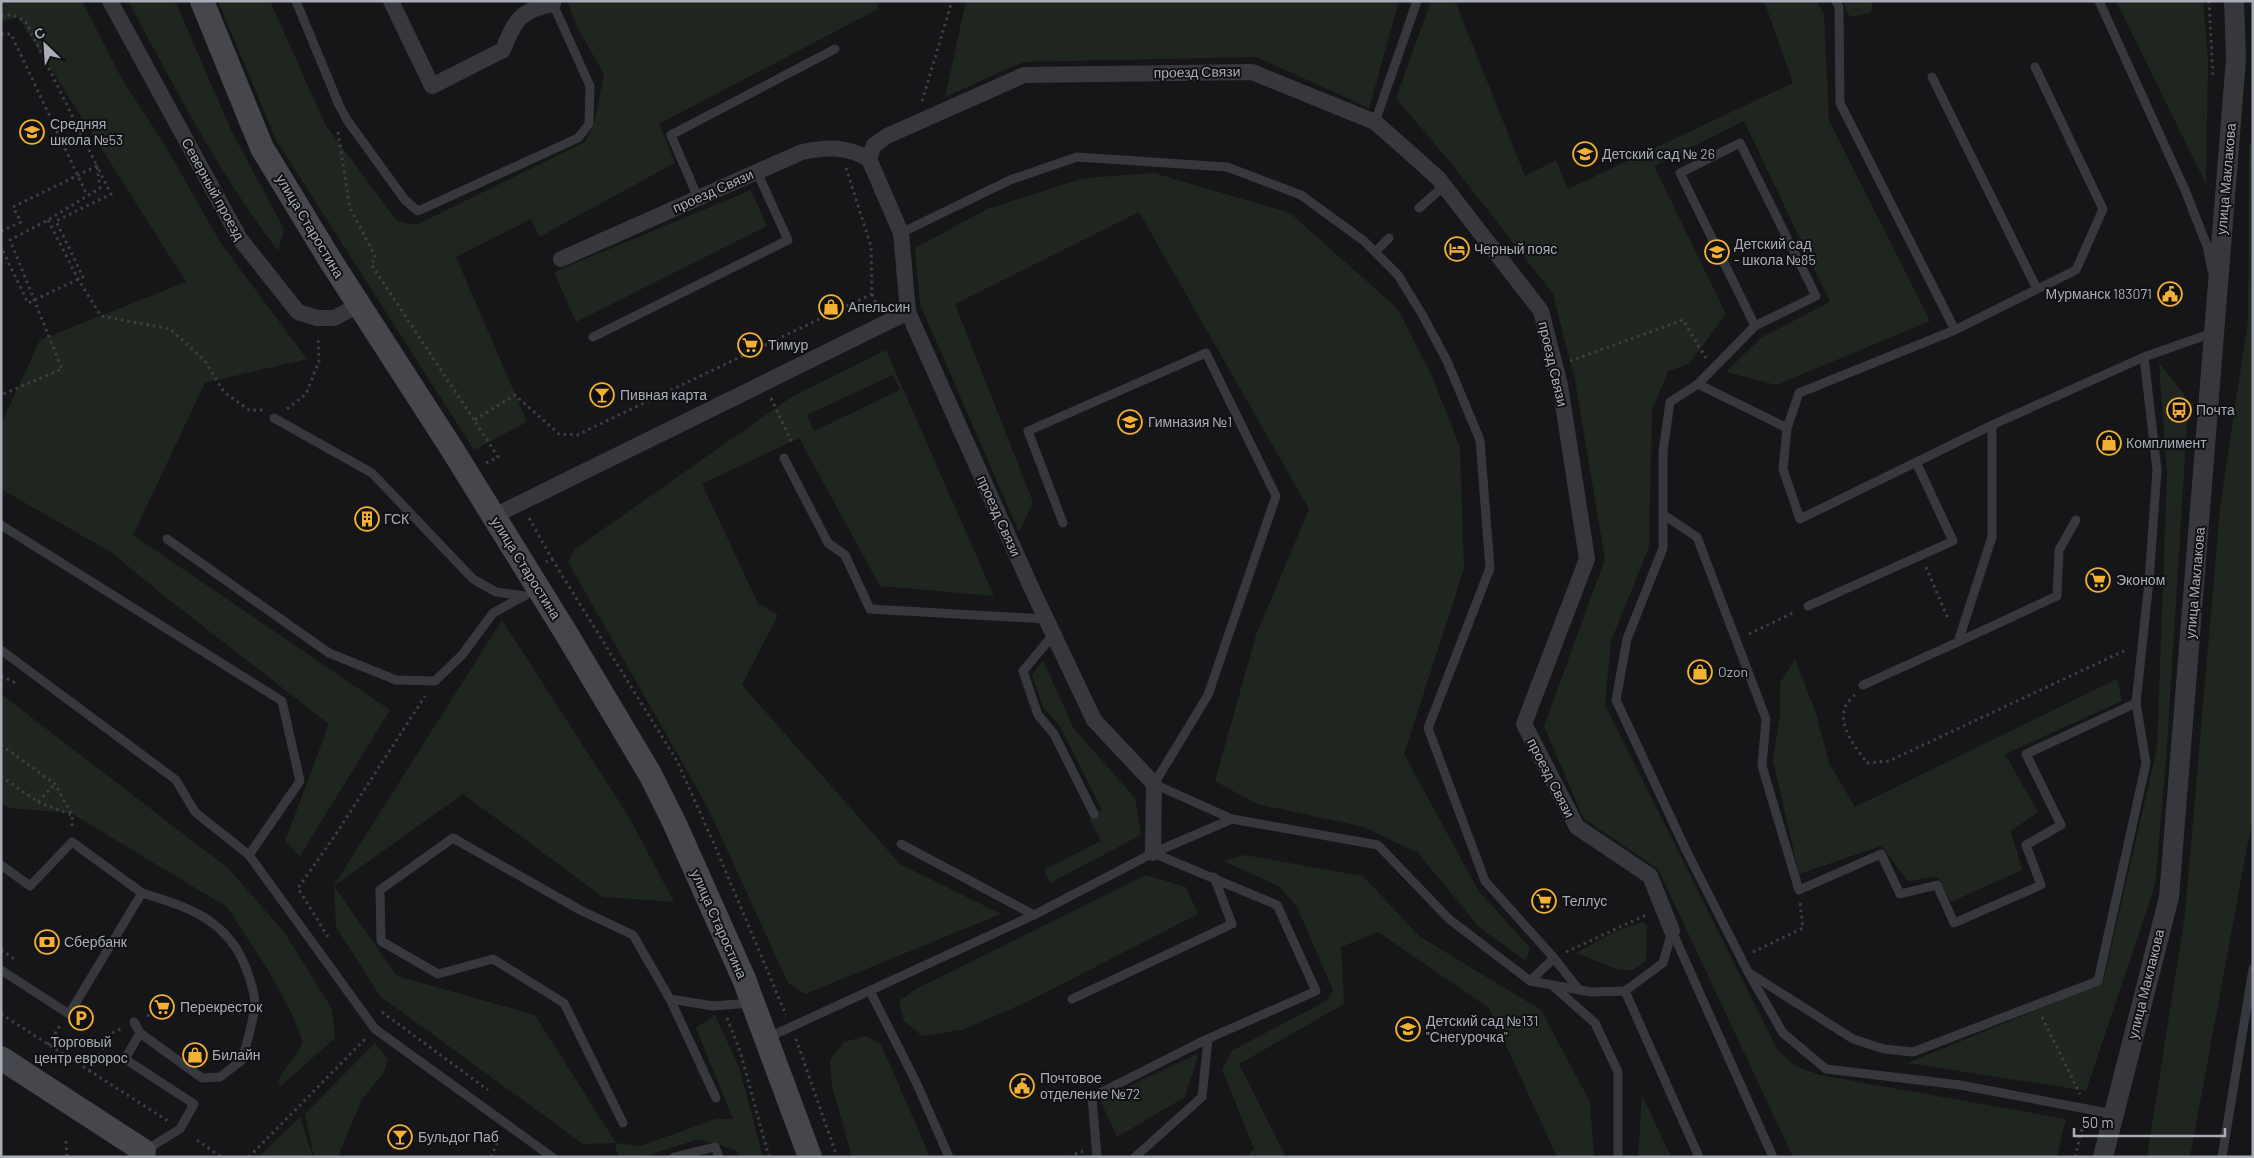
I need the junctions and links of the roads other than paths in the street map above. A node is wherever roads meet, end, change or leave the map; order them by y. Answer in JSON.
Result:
{"nodes":[{"id":1,"x":110,"y":1,"type":"edge"},
{"id":2,"x":202,"y":1,"type":"edge"},
{"id":3,"x":296,"y":1,"type":"edge"},
{"id":4,"x":390,"y":1,"type":"edge"},
{"id":5,"x":1417,"y":1,"type":"edge"},
{"id":6,"x":1836,"y":1,"type":"edge"},
{"id":7,"x":2099,"y":1,"type":"edge"},
{"id":8,"x":2234,"y":1,"type":"edge"},
{"id":9,"x":553,"y":3,"type":"edge"},
{"id":10,"x":834,"y":49,"type":"dead end"},
{"id":11,"x":2035,"y":67,"type":"dead end"},
{"id":12,"x":1932,"y":77,"type":"dead end"},
{"id":13,"x":1375,"y":122,"type":"junction"},
{"id":14,"x":869,"y":159,"type":"junction"},
{"id":15,"x":757,"y":172,"type":"junction"},
{"id":16,"x":1444,"y":186,"type":"junction"},
{"id":17,"x":698,"y":198,"type":"junction"},
{"id":18,"x":1419,"y":208,"type":"dead end"},
{"id":19,"x":901,"y":232,"type":"junction"},
{"id":20,"x":1390,"y":238,"type":"dead end"},
{"id":21,"x":1375,"y":252,"type":"junction"},
{"id":22,"x":561,"y":259,"type":"dead end"},
{"id":23,"x":2037,"y":289,"type":"junction"},
{"id":24,"x":2217,"y":293,"type":"junction"},
{"id":25,"x":359,"y":305,"type":"junction"},
{"id":26,"x":908,"y":312,"type":"junction"},
{"id":27,"x":1755,"y":326,"type":"junction"},
{"id":28,"x":1955,"y":330,"type":"junction"},
{"id":29,"x":2216,"y":332,"type":"junction"},
{"id":30,"x":593,"y":337,"type":"dead end"},
{"id":31,"x":2144,"y":357,"type":"junction"},
{"id":32,"x":1698,"y":384,"type":"junction"},
{"id":33,"x":276,"y":414,"type":"road end"},
{"id":34,"x":1992,"y":425,"type":"junction"},
{"id":35,"x":1787,"y":428,"type":"junction"},
{"id":36,"x":784,"y":458,"type":"dead end"},
{"id":37,"x":1916,"y":462,"type":"junction"},
{"id":38,"x":1664,"y":515,"type":"junction"},
{"id":39,"x":494,"y":516,"type":"junction"},
{"id":40,"x":2076,"y":520,"type":"dead end"},
{"id":41,"x":1062,"y":523,"type":"dead end"},
{"id":42,"x":1,"y":525,"type":"edge"},
{"id":43,"x":167,"y":539,"type":"dead end"},
{"id":44,"x":530,"y":585,"type":"junction"},
{"id":45,"x":1808,"y":606,"type":"road end"},
{"id":46,"x":1045,"y":619,"type":"junction"},
{"id":47,"x":1053,"y":636,"type":"junction"},
{"id":48,"x":1958,"y":642,"type":"junction"},
{"id":49,"x":1,"y":650,"type":"edge"},
{"id":50,"x":1863,"y":685,"type":"road end"},
{"id":51,"x":2136,"y":703,"type":"junction"},
{"id":52,"x":1154,"y":784,"type":"junction"},
{"id":53,"x":1094,"y":814,"type":"dead end"},
{"id":54,"x":1232,"y":819,"type":"junction"},
{"id":55,"x":901,"y":844,"type":"dead end"},
{"id":56,"x":1153,"y":853,"type":"junction"},
{"id":57,"x":249,"y":855,"type":"junction"},
{"id":58,"x":1,"y":865,"type":"edge"},
{"id":59,"x":1214,"y":877,"type":"junction"},
{"id":60,"x":142,"y":893,"type":"junction"},
{"id":61,"x":1034,"y":914,"type":"junction"},
{"id":62,"x":1672,"y":932,"type":"junction"},
{"id":63,"x":1554,"y":958,"type":"junction"},
{"id":64,"x":2253,"y":969,"type":"edge"},
{"id":65,"x":1,"y":970,"type":"edge"},
{"id":66,"x":1748,"y":972,"type":"junction"},
{"id":67,"x":1530,"y":981,"type":"junction"},
{"id":68,"x":1552,"y":985,"type":"junction"},
{"id":69,"x":1579,"y":990,"type":"junction"},
{"id":70,"x":870,"y":991,"type":"junction"},
{"id":71,"x":1625,"y":991,"type":"junction"},
{"id":72,"x":670,"y":999,"type":"junction"},
{"id":73,"x":1072,"y":999,"type":"dead end"},
{"id":74,"x":754,"y":1002,"type":"junction"},
{"id":75,"x":134,"y":1022,"type":"dead end"},
{"id":76,"x":140,"y":1033,"type":"junction"},
{"id":77,"x":766,"y":1038,"type":"junction"},
{"id":78,"x":1208,"y":1038,"type":"junction"},
{"id":79,"x":1,"y":1058,"type":"edge"},
{"id":80,"x":716,"y":1098,"type":"dead end"},
{"id":81,"x":2113,"y":1114,"type":"junction"},
{"id":82,"x":623,"y":1123,"type":"dead end"},
{"id":83,"x":146,"y":1155,"type":"edge"},
{"id":84,"x":552,"y":1157,"type":"edge"},
{"id":85,"x":674,"y":1157,"type":"edge"},
{"id":86,"x":720,"y":1157,"type":"edge"},
{"id":87,"x":810,"y":1157,"type":"edge"},
{"id":88,"x":948,"y":1157,"type":"edge"},
{"id":89,"x":1098,"y":1157,"type":"edge"},
{"id":90,"x":1135,"y":1157,"type":"edge"},
{"id":91,"x":1618,"y":1157,"type":"edge"},
{"id":92,"x":1699,"y":1157,"type":"edge"},
{"id":93,"x":1773,"y":1157,"type":"edge"},
{"id":94,"x":2103,"y":1157,"type":"edge"},
{"id":95,"x":2222,"y":1157,"type":"edge"}],
"edges":[{"from":1,"to":25,"type":"street","name":"Северный проезд"},
{"from":2,"to":25,"type":"main road","name":"улица Старостина"},
{"from":3,"to":9,"type":"lane"},
{"from":4,"to":9,"type":"street"},
{"from":5,"to":13,"type":"lane"},
{"from":6,"to":28,"type":"lane"},
{"from":7,"to":24,"type":"lane"},
{"from":8,"to":24,"type":"street","name":"улица Маклакова"},
{"from":10,"to":17,"type":"lane"},
{"from":11,"to":23,"type":"lane"},
{"from":12,"to":23,"type":"lane"},
{"from":13,"to":14,"type":"street","name":"проезд Связи"},
{"from":13,"to":16,"type":"street","name":"проезд Связи"},
{"from":14,"to":15,"type":"street","name":"проезд Связи"},
{"from":14,"to":19,"type":"street","name":"проезд Связи"},
{"from":15,"to":17,"type":"street","name":"проезд Связи"},
{"from":15,"to":30,"type":"lane"},
{"from":16,"to":18,"type":"lane"},
{"from":16,"to":62,"type":"street","name":"проезд Связи"},
{"from":17,"to":22,"type":"street","name":"проезд Связи"},
{"from":19,"to":21,"type":"lane"},
{"from":19,"to":26,"type":"street","name":"проезд Связи"},
{"from":20,"to":21,"type":"lane"},
{"from":21,"to":63,"type":"lane"},
{"from":23,"to":28,"type":"lane"},
{"from":24,"to":29,"type":"street","name":"улица Маклакова"},
{"from":25,"to":39,"type":"main road","name":"улица Старостина"},
{"from":26,"to":39,"type":"street"},
{"from":26,"to":46,"type":"street","name":"проезд Связи"},
{"from":27,"to":27,"type":"lane"},
{"from":27,"to":32,"type":"lane"},
{"from":28,"to":35,"type":"lane"},
{"from":29,"to":31,"type":"lane"},
{"from":29,"to":81,"type":"street","name":"улица Маклакова"},
{"from":31,"to":34,"type":"lane"},
{"from":31,"to":51,"type":"lane"},
{"from":32,"to":35,"type":"lane"},
{"from":32,"to":38,"type":"lane"},
{"from":33,"to":44,"type":"lane"},
{"from":34,"to":37,"type":"lane"},
{"from":34,"to":48,"type":"lane"},
{"from":35,"to":37,"type":"lane"},
{"from":36,"to":46,"type":"lane"},
{"from":37,"to":45,"type":"lane"},
{"from":38,"to":51,"type":"lane"},
{"from":38,"to":66,"type":"lane"},
{"from":39,"to":44,"type":"main road","name":"улица Старостина"},
{"from":40,"to":48,"type":"lane"},
{"from":41,"to":52,"type":"lane"},
{"from":42,"to":57,"type":"lane"},
{"from":43,"to":44,"type":"lane"},
{"from":44,"to":74,"type":"main road","name":"улица Старостина"},
{"from":46,"to":47,"type":"street","name":"проезд Связи"},
{"from":47,"to":52,"type":"street","name":"проезд Связи"},
{"from":47,"to":53,"type":"lane"},
{"from":48,"to":50,"type":"lane"},
{"from":49,"to":57,"type":"lane"},
{"from":51,"to":66,"type":"lane"},
{"from":52,"to":54,"type":"lane"},
{"from":52,"to":56,"type":"street"},
{"from":54,"to":56,"type":"lane"},
{"from":54,"to":67,"type":"lane"},
{"from":55,"to":61,"type":"lane"},
{"from":56,"to":59,"type":"lane"},
{"from":56,"to":61,"type":"lane"},
{"from":57,"to":84,"type":"lane"},
{"from":58,"to":60,"type":"lane"},
{"from":59,"to":73,"type":"lane"},
{"from":59,"to":78,"type":"lane"},
{"from":60,"to":65,"type":"lane"},
{"from":60,"to":76,"type":"lane"},
{"from":61,"to":70,"type":"lane"},
{"from":62,"to":71,"type":"lane"},
{"from":62,"to":93,"type":"lane"},
{"from":63,"to":67,"type":"lane"},
{"from":63,"to":69,"type":"lane"},
{"from":64,"to":95,"type":"lane"},
{"from":66,"to":81,"type":"lane"},
{"from":67,"to":68,"type":"lane"},
{"from":68,"to":69,"type":"lane"},
{"from":68,"to":91,"type":"lane"},
{"from":69,"to":71,"type":"lane"},
{"from":70,"to":77,"type":"lane"},
{"from":70,"to":88,"type":"lane"},
{"from":71,"to":92,"type":"lane"},
{"from":72,"to":74,"type":"lane"},
{"from":72,"to":80,"type":"lane"},
{"from":72,"to":82,"type":"lane"},
{"from":74,"to":77,"type":"main road","name":"улица Старостина"},
{"from":75,"to":76,"type":"lane"},
{"from":76,"to":83,"type":"lane"},
{"from":77,"to":87,"type":"main road","name":"улица Старостина"},
{"from":78,"to":89,"type":"lane"},
{"from":78,"to":90,"type":"lane"},
{"from":79,"to":83,"type":"main road"},
{"from":81,"to":94,"type":"street","name":"улица Маклакова"},
{"from":85,"to":86,"type":"lane"}]}
